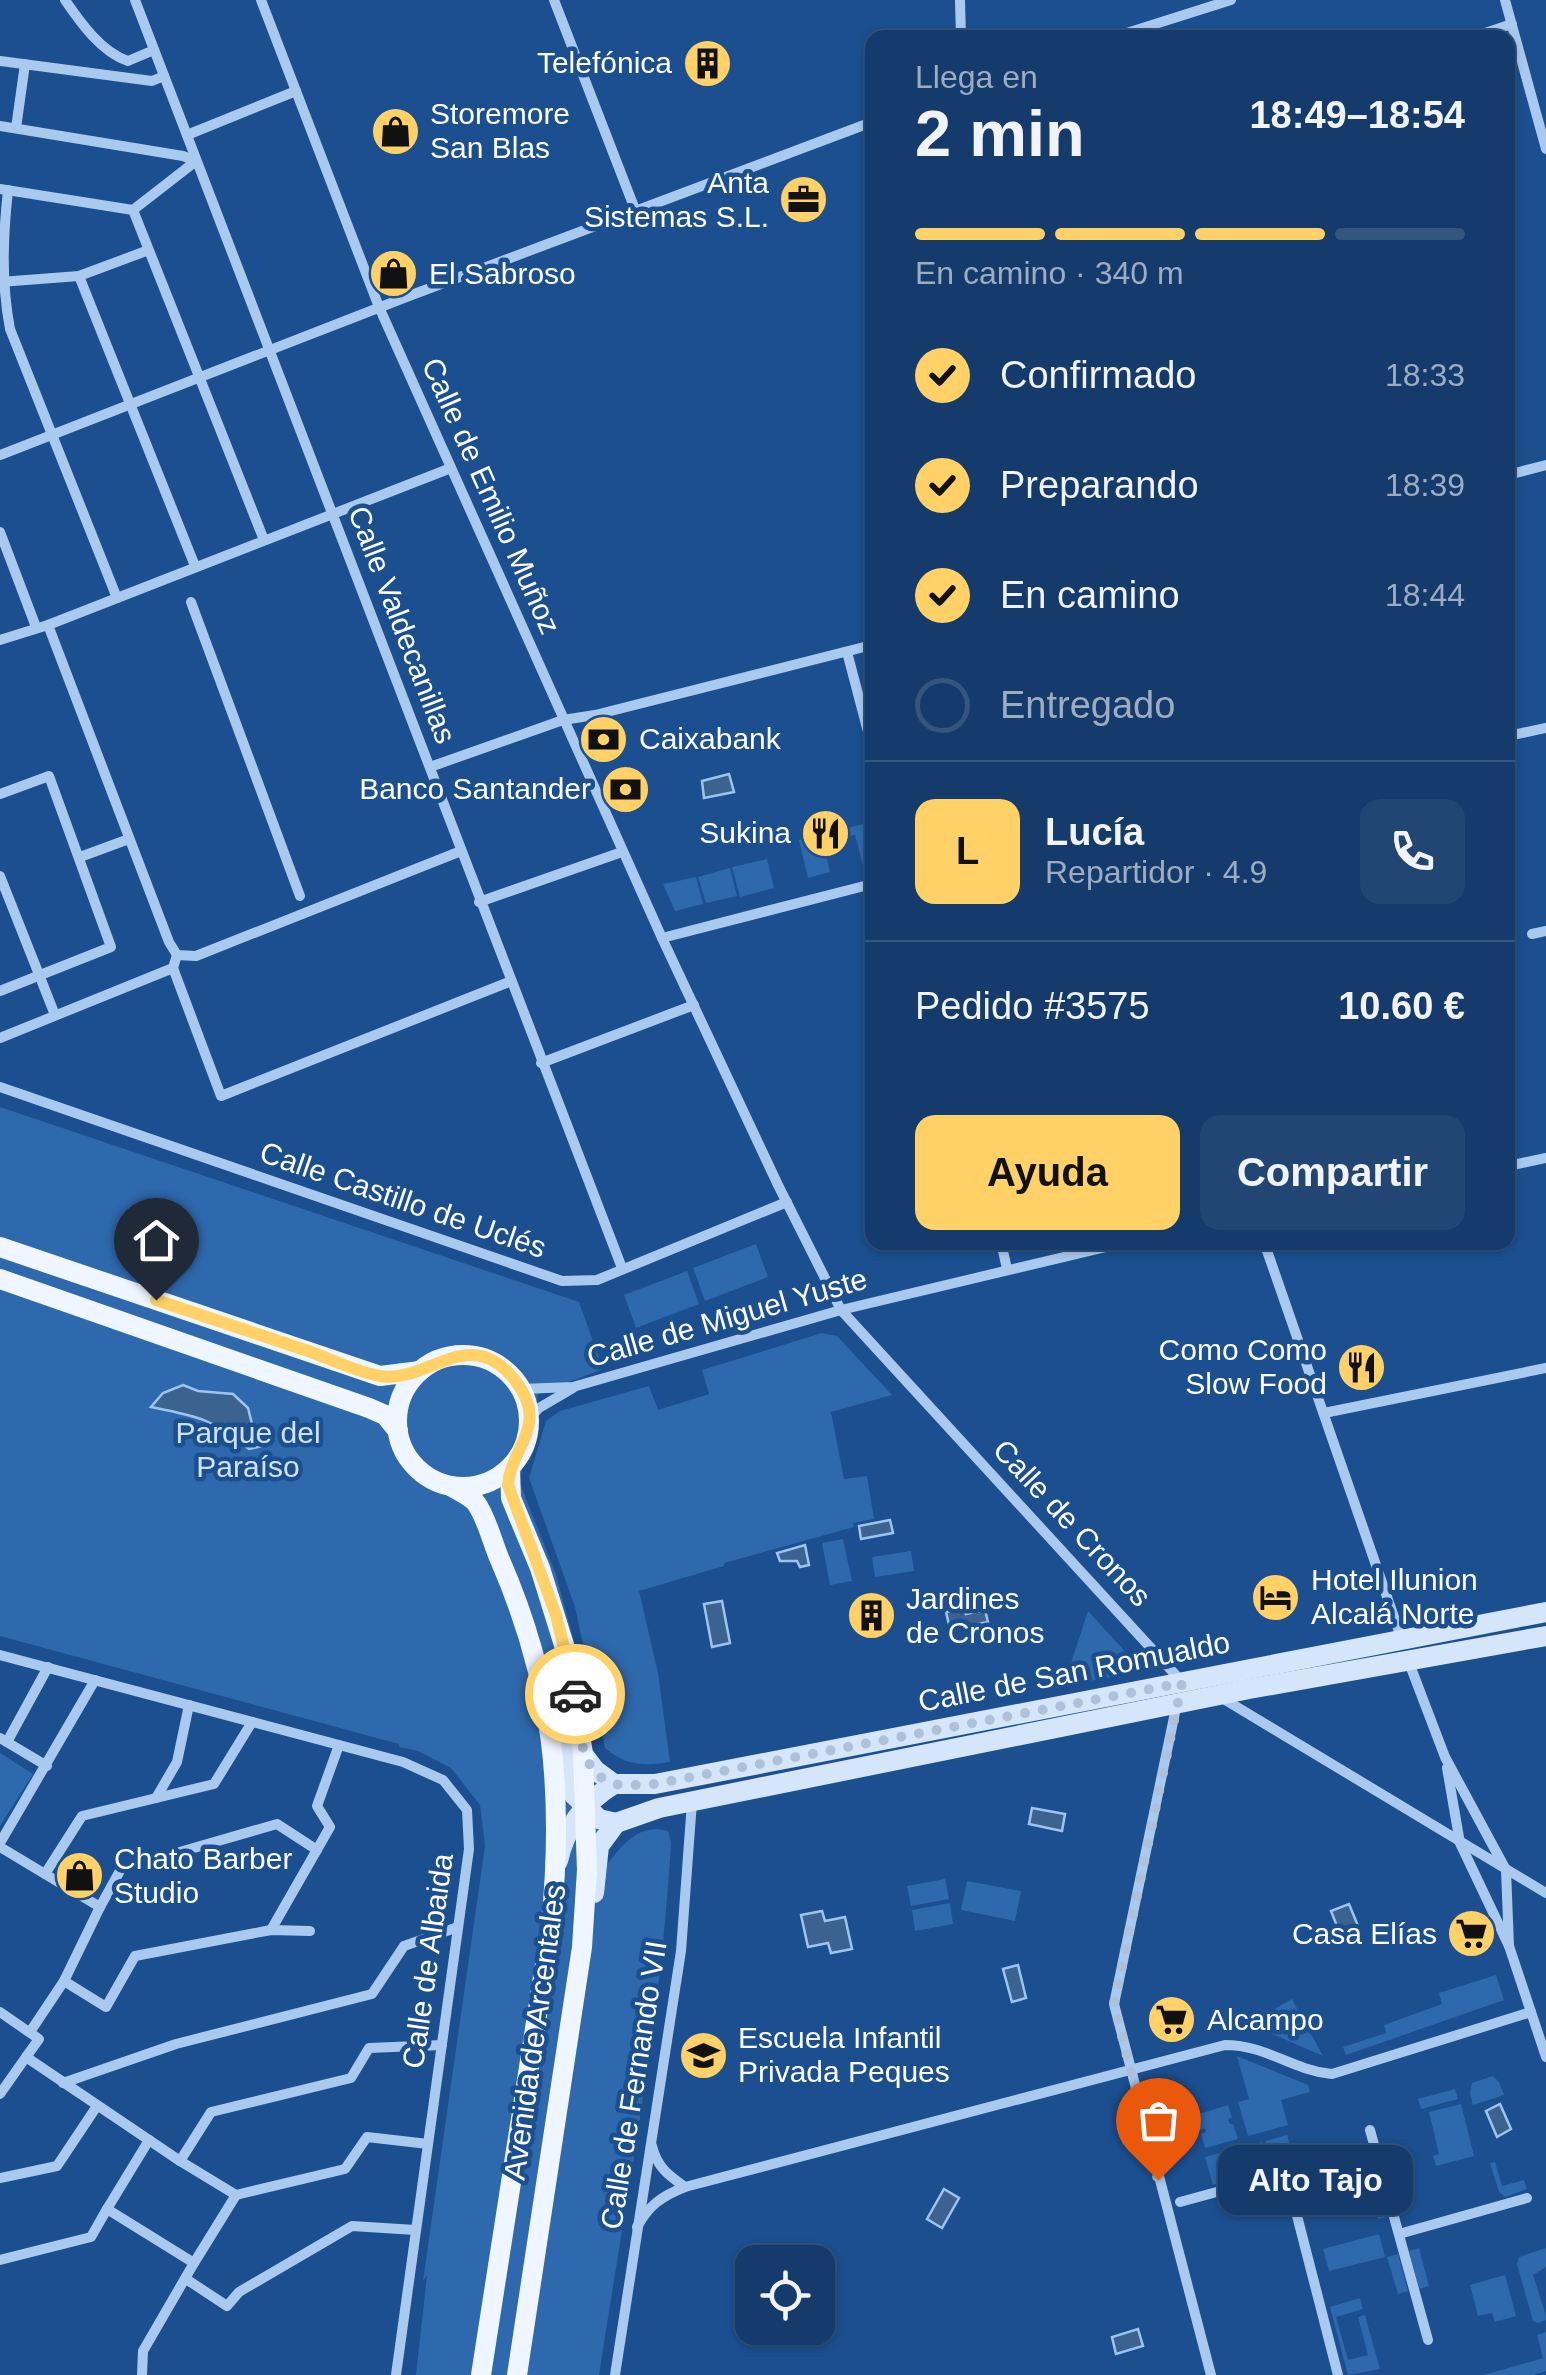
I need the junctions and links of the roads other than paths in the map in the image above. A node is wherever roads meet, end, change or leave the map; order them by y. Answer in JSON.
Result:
{"nodes":[{"id":1,"x":64,"y":0,"type":"edge"},
{"id":2,"x":134,"y":0,"type":"edge"},
{"id":3,"x":261,"y":0,"type":"edge"},
{"id":4,"x":554,"y":0,"type":"edge"},
{"id":5,"x":960,"y":0,"type":"edge"},
{"id":6,"x":1232,"y":0,"type":"edge"},
{"id":7,"x":1505,"y":0,"type":"edge"},
{"id":8,"x":1512,"y":24,"type":"junction"},
{"id":9,"x":961,"y":30,"type":"edge"},
{"id":10,"x":1136,"y":30,"type":"edge"},
{"id":11,"x":1494,"y":30,"type":"edge"},
{"id":12,"x":1514,"y":30,"type":"edge"},
{"id":13,"x":1515,"y":35,"type":"edge"},
{"id":14,"x":154,"y":50,"type":"junction"},
{"id":15,"x":0,"y":61,"type":"edge"},
{"id":16,"x":25,"y":64,"type":"junction"},
{"id":17,"x":164,"y":76,"type":"junction"},
{"id":18,"x":296,"y":91,"type":"junction"},
{"id":19,"x":865,"y":125,"type":"edge"},
{"id":20,"x":0,"y":126,"type":"edge"},
{"id":21,"x":16,"y":128,"type":"junction"},
{"id":22,"x":187,"y":135,"type":"junction"},
{"id":23,"x":1546,"y":150,"type":"edge"},
{"id":24,"x":196,"y":161,"type":"junction"},
{"id":25,"x":4,"y":189,"type":"edge"},
{"id":26,"x":133,"y":210,"type":"junction"},
{"id":27,"x":636,"y":212,"type":"junction"},
{"id":28,"x":146,"y":251,"type":"junction"},
{"id":29,"x":79,"y":276,"type":"junction"},
{"id":30,"x":2,"y":282,"type":"edge"},
{"id":31,"x":379,"y":307,"type":"junction"},
{"id":32,"x":269,"y":350,"type":"junction"},
{"id":33,"x":198,"y":378,"type":"junction"},
{"id":34,"x":130,"y":406,"type":"junction"},
{"id":35,"x":51,"y":434,"type":"junction"},
{"id":36,"x":0,"y":455,"type":"edge"},
{"id":37,"x":1546,"y":465,"type":"edge"},
{"id":38,"x":451,"y":468,"type":"junction"},
{"id":39,"x":1515,"y":473,"type":"edge"},
{"id":40,"x":333,"y":515,"type":"junction"},
{"id":41,"x":0,"y":532,"type":"edge"},
{"id":42,"x":264,"y":540,"type":"junction"},
{"id":43,"x":195,"y":566,"type":"junction"},
{"id":44,"x":117,"y":598,"type":"junction"},
{"id":45,"x":190,"y":602,"type":"dead end"},
{"id":46,"x":42,"y":626,"type":"junction"},
{"id":47,"x":0,"y":640,"type":"edge"},
{"id":48,"x":865,"y":647,"type":"edge"},
{"id":49,"x":847,"y":652,"type":"junction"},
{"id":50,"x":564,"y":720,"type":"junction"},
{"id":51,"x":865,"y":720,"type":"edge"},
{"id":52,"x":1546,"y":728,"type":"edge"},
{"id":53,"x":1515,"y":735,"type":"edge"},
{"id":54,"x":430,"y":767,"type":"junction"},
{"id":55,"x":0,"y":794,"type":"edge"},
{"id":56,"x":128,"y":839,"type":"junction"},
{"id":57,"x":461,"y":851,"type":"junction"},
{"id":58,"x":622,"y":852,"type":"junction"},
{"id":59,"x":80,"y":857,"type":"junction"},
{"id":60,"x":0,"y":876,"type":"edge"},
{"id":61,"x":865,"y":886,"type":"edge"},
{"id":62,"x":300,"y":896,"type":"dead end"},
{"id":63,"x":480,"y":902,"type":"junction"},
{"id":64,"x":1546,"y":931,"type":"edge"},
{"id":65,"x":1532,"y":934,"type":"dead end"},
{"id":66,"x":662,"y":938,"type":"junction"},
{"id":67,"x":178,"y":955,"type":"junction"},
{"id":68,"x":173,"y":968,"type":"junction"},
{"id":69,"x":39,"y":976,"type":"junction"},
{"id":70,"x":509,"y":982,"type":"junction"},
{"id":71,"x":0,"y":992,"type":"edge"},
{"id":72,"x":694,"y":1005,"type":"junction"},
{"id":73,"x":55,"y":1016,"type":"junction"},
{"id":74,"x":0,"y":1038,"type":"edge"},
{"id":75,"x":541,"y":1062,"type":"junction"},
{"id":76,"x":0,"y":1087,"type":"edge"},
{"id":77,"x":1546,"y":1158,"type":"edge"},
{"id":78,"x":1515,"y":1165,"type":"edge"},
{"id":79,"x":787,"y":1202,"type":"junction"},
{"id":80,"x":0,"y":1247,"type":"edge"},
{"id":81,"x":1002,"y":1250,"type":"edge"},
{"id":82,"x":1076,"y":1250,"type":"edge"},
{"id":83,"x":1267,"y":1250,"type":"edge"},
{"id":84,"x":622,"y":1268,"type":"junction"},
{"id":85,"x":1008,"y":1269,"type":"junction"},
{"id":86,"x":0,"y":1280,"type":"edge"},
{"id":87,"x":842,"y":1310,"type":"junction"},
{"id":88,"x":1546,"y":1368,"type":"edge"},
{"id":89,"x":420,"y":1372,"type":"junction"},
{"id":90,"x":573,"y":1388,"type":"junction"},
{"id":91,"x":520,"y":1389,"type":"junction"},
{"id":92,"x":1324,"y":1413,"type":"junction"},
{"id":93,"x":529,"y":1418,"type":"junction"},
{"id":94,"x":398,"y":1431,"type":"junction"},
{"id":95,"x":510,"y":1468,"type":"junction"},
{"id":96,"x":451,"y":1486,"type":"junction"},
{"id":97,"x":1546,"y":1612,"type":"edge"},
{"id":98,"x":1546,"y":1636,"type":"edge"},
{"id":99,"x":1401,"y":1638,"type":"junction"},
{"id":100,"x":0,"y":1654,"type":"edge"},
{"id":101,"x":14,"y":1658,"type":"junction"},
{"id":102,"x":0,"y":1663,"type":"edge"},
{"id":103,"x":1408,"y":1663,"type":"junction"},
{"id":104,"x":48,"y":1667,"type":"junction"},
{"id":105,"x":95,"y":1680,"type":"junction"},
{"id":106,"x":1180,"y":1693,"type":"junction"},
{"id":107,"x":1220,"y":1697,"type":"junction"},
{"id":108,"x":189,"y":1705,"type":"junction"},
{"id":109,"x":549,"y":1716,"type":"junction"},
{"id":110,"x":252,"y":1722,"type":"junction"},
{"id":111,"x":4,"y":1740,"type":"edge"},
{"id":112,"x":339,"y":1745,"type":"junction"},
{"id":113,"x":583,"y":1754,"type":"junction"},
{"id":114,"x":1445,"y":1757,"type":"junction"},
{"id":115,"x":46,"y":1766,"type":"junction"},
{"id":116,"x":614,"y":1784,"type":"junction"},
{"id":117,"x":156,"y":1798,"type":"junction"},
{"id":118,"x":692,"y":1802,"type":"junction"},
{"id":119,"x":585,"y":1807,"type":"junction"},
{"id":120,"x":616,"y":1822,"type":"junction"},
{"id":121,"x":1460,"y":1843,"type":"junction"},
{"id":122,"x":0,"y":1845,"type":"edge"},
{"id":123,"x":317,"y":1850,"type":"junction"},
{"id":124,"x":556,"y":1868,"type":"junction"},
{"id":125,"x":1506,"y":1870,"type":"junction"},
{"id":126,"x":45,"y":1874,"type":"junction"},
{"id":127,"x":1546,"y":1893,"type":"edge"},
{"id":128,"x":100,"y":1907,"type":"junction"},
{"id":129,"x":458,"y":1928,"type":"junction"},
{"id":130,"x":271,"y":1930,"type":"junction"},
{"id":131,"x":310,"y":1931,"type":"dead end"},
{"id":132,"x":1508,"y":1946,"type":"junction"},
{"id":133,"x":578,"y":1967,"type":"junction"},
{"id":134,"x":64,"y":1980,"type":"junction"},
{"id":135,"x":0,"y":2012,"type":"edge"},
{"id":136,"x":1531,"y":2012,"type":"junction"},
{"id":137,"x":30,"y":2032,"type":"junction"},
{"id":138,"x":442,"y":2044,"type":"junction"},
{"id":139,"x":26,"y":2057,"type":"junction"},
{"id":140,"x":1546,"y":2057,"type":"edge"},
{"id":141,"x":1129,"y":2070,"type":"junction"},
{"id":142,"x":64,"y":2083,"type":"junction"},
{"id":143,"x":0,"y":2094,"type":"edge"},
{"id":144,"x":97,"y":2106,"type":"junction"},
{"id":145,"x":1370,"y":2130,"type":"dead end"},
{"id":146,"x":650,"y":2138,"type":"junction"},
{"id":147,"x":149,"y":2140,"type":"junction"},
{"id":148,"x":428,"y":2144,"type":"junction"},
{"id":149,"x":180,"y":2160,"type":"junction"},
{"id":150,"x":0,"y":2178,"type":"edge"},
{"id":151,"x":684,"y":2187,"type":"junction"},
{"id":152,"x":236,"y":2195,"type":"junction"},
{"id":153,"x":1527,"y":2198,"type":"dead end"},
{"id":154,"x":1180,"y":2202,"type":"dead end"},
{"id":155,"x":107,"y":2209,"type":"junction"},
{"id":156,"x":636,"y":2227,"type":"junction"},
{"id":157,"x":415,"y":2230,"type":"junction"},
{"id":158,"x":1398,"y":2234,"type":"junction"},
{"id":159,"x":0,"y":2260,"type":"edge"},
{"id":160,"x":194,"y":2264,"type":"junction"},
{"id":161,"x":186,"y":2280,"type":"junction"},
{"id":162,"x":1428,"y":2340,"type":"dead end"},
{"id":163,"x":142,"y":2375,"type":"edge"},
{"id":164,"x":396,"y":2375,"type":"edge"},
{"id":165,"x":481,"y":2375,"type":"edge"},
{"id":166,"x":516,"y":2375,"type":"edge"},
{"id":167,"x":615,"y":2375,"type":"edge"},
{"id":168,"x":1211,"y":2375,"type":"edge"},
{"id":169,"x":1338,"y":2375,"type":"edge"}],
"edges":[{"from":1,"to":14,"type":"street"},
{"from":2,"to":14,"type":"street","name":"Calle Valdecanillas"},
{"from":3,"to":18,"type":"street","name":"Calle de Emilio Muñoz"},
{"from":4,"to":27,"type":"street"},
{"from":5,"to":9,"type":"street"},
{"from":6,"to":10,"type":"street"},
{"from":7,"to":8,"type":"street"},
{"from":8,"to":11,"type":"street"},
{"from":8,"to":12,"type":"street"},
{"from":13,"to":23,"type":"street"},
{"from":14,"to":17,"type":"street","name":"Calle Valdecanillas"},
{"from":15,"to":16,"type":"street"},
{"from":16,"to":17,"type":"street"},
{"from":16,"to":21,"type":"street"},
{"from":17,"to":22,"type":"street","name":"Calle Valdecanillas"},
{"from":18,"to":22,"type":"street"},
{"from":18,"to":31,"type":"street","name":"Calle de Emilio Muñoz"},
{"from":19,"to":27,"type":"street"},
{"from":20,"to":21,"type":"street"},
{"from":21,"to":24,"type":"street"},
{"from":22,"to":24,"type":"street","name":"Calle Valdecanillas"},
{"from":24,"to":26,"type":"street"},
{"from":24,"to":32,"type":"street","name":"Calle Valdecanillas"},
{"from":25,"to":26,"type":"street"},
{"from":25,"to":30,"type":"street"},
{"from":26,"to":28,"type":"street"},
{"from":27,"to":31,"type":"street"},
{"from":28,"to":29,"type":"street"},
{"from":28,"to":33,"type":"street"},
{"from":29,"to":30,"type":"street"},
{"from":29,"to":34,"type":"street"},
{"from":30,"to":35,"type":"street"},
{"from":31,"to":32,"type":"street"},
{"from":31,"to":38,"type":"street","name":"Calle de Emilio Muñoz"},
{"from":32,"to":33,"type":"street"},
{"from":32,"to":40,"type":"street","name":"Calle Valdecanillas"},
{"from":33,"to":34,"type":"street"},
{"from":33,"to":42,"type":"street"},
{"from":34,"to":35,"type":"street"},
{"from":34,"to":43,"type":"street"},
{"from":35,"to":36,"type":"street"},
{"from":35,"to":44,"type":"street"},
{"from":37,"to":39,"type":"street"},
{"from":38,"to":40,"type":"street"},
{"from":38,"to":50,"type":"street","name":"Calle de Emilio Muñoz"},
{"from":40,"to":42,"type":"street"},
{"from":40,"to":54,"type":"street","name":"Calle Valdecanillas"},
{"from":41,"to":46,"type":"street"},
{"from":42,"to":43,"type":"street"},
{"from":43,"to":44,"type":"street"},
{"from":44,"to":46,"type":"street"},
{"from":45,"to":62,"type":"street"},
{"from":46,"to":47,"type":"street"},
{"from":46,"to":56,"type":"street"},
{"from":48,"to":49,"type":"street"},
{"from":49,"to":50,"type":"street"},
{"from":49,"to":51,"type":"street"},
{"from":50,"to":54,"type":"street"},
{"from":50,"to":58,"type":"street","name":"Calle de Emilio Muñoz"},
{"from":52,"to":53,"type":"street"},
{"from":54,"to":57,"type":"street","name":"Calle Valdecanillas"},
{"from":55,"to":59,"type":"street"},
{"from":56,"to":59,"type":"street"},
{"from":56,"to":67,"type":"street"},
{"from":57,"to":63,"type":"street","name":"Calle Valdecanillas"},
{"from":57,"to":67,"type":"street"},
{"from":58,"to":63,"type":"street"},
{"from":58,"to":66,"type":"street","name":"Calle de Emilio Muñoz"},
{"from":59,"to":69,"type":"street"},
{"from":60,"to":69,"type":"street"},
{"from":61,"to":66,"type":"street"},
{"from":63,"to":70,"type":"street","name":"Calle Valdecanillas"},
{"from":64,"to":65,"type":"street"},
{"from":66,"to":72,"type":"street","name":"Calle de Emilio Muñoz"},
{"from":67,"to":68,"type":"street"},
{"from":68,"to":70,"type":"street"},
{"from":68,"to":73,"type":"street"},
{"from":69,"to":71,"type":"street"},
{"from":69,"to":73,"type":"street"},
{"from":70,"to":75,"type":"street","name":"Calle Valdecanillas"},
{"from":72,"to":75,"type":"street"},
{"from":72,"to":79,"type":"street","name":"Calle de Emilio Muñoz"},
{"from":73,"to":74,"type":"street"},
{"from":75,"to":84,"type":"street","name":"Calle Valdecanillas"},
{"from":76,"to":84,"type":"street","name":"Calle Castillo de Uclés"},
{"from":77,"to":78,"type":"street"},
{"from":79,"to":84,"type":"street","name":"Calle Castillo de Uclés"},
{"from":79,"to":87,"type":"street","name":"Calle de Emilio Muñoz"},
{"from":80,"to":89,"type":"main road"},
{"from":81,"to":85,"type":"street"},
{"from":82,"to":85,"type":"street","name":"Calle de Miguel Yuste"},
{"from":83,"to":92,"type":"street"},
{"from":85,"to":87,"type":"street","name":"Calle de Miguel Yuste"},
{"from":86,"to":94,"type":"main road"},
{"from":87,"to":90,"type":"street","name":"Calle de Miguel Yuste"},
{"from":87,"to":106,"type":"street","name":"Calle de Cronos"},
{"from":88,"to":92,"type":"street"},
{"from":89,"to":91,"type":"main road"},
{"from":89,"to":94,"type":"main road"},
{"from":90,"to":91,"type":"street","name":"Calle de Miguel Yuste"},
{"from":90,"to":93,"type":"street","name":"Calle de Miguel Yuste"},
{"from":91,"to":93,"type":"main road"},
{"from":92,"to":99,"type":"street"},
{"from":93,"to":95,"type":"main road"},
{"from":94,"to":96,"type":"main road"},
{"from":95,"to":96,"type":"main road"},
{"from":95,"to":113,"type":"main road","name":"Avenida de Arcentales"},
{"from":96,"to":109,"type":"main road","name":"Avenida de Arcentales"},
{"from":97,"to":99,"type":"main road","name":"Calle de San Romualdo"},
{"from":98,"to":103,"type":"main road","name":"Calle de San Romualdo"},
{"from":99,"to":103,"type":"street"},
{"from":99,"to":106,"type":"main road","name":"Calle de San Romualdo"},
{"from":100,"to":101,"type":"street","name":"Calle de Albaida"},
{"from":101,"to":102,"type":"street"},
{"from":101,"to":104,"type":"street","name":"Calle de Albaida"},
{"from":103,"to":107,"type":"main road","name":"Calle de San Romualdo"},
{"from":103,"to":114,"type":"street"},
{"from":104,"to":105,"type":"street","name":"Calle de Albaida"},
{"from":104,"to":111,"type":"street"},
{"from":105,"to":108,"type":"street","name":"Calle de Albaida"},
{"from":105,"to":115,"type":"street"},
{"from":106,"to":107,"type":"main road","name":"Calle de San Romualdo"},
{"from":106,"to":116,"type":"main road","name":"Calle de San Romualdo"},
{"from":106,"to":118,"type":"main road","name":"Calle de San Romualdo"},
{"from":106,"to":141,"type":"street"},
{"from":107,"to":121,"type":"street"},
{"from":108,"to":110,"type":"street","name":"Calle de Albaida"},
{"from":108,"to":117,"type":"street"},
{"from":109,"to":119,"type":"main road"},
{"from":109,"to":124,"type":"main road","name":"Avenida de Arcentales"},
{"from":110,"to":112,"type":"street","name":"Calle de Albaida"},
{"from":110,"to":117,"type":"street"},
{"from":111,"to":115,"type":"street"},
{"from":112,"to":123,"type":"street"},
{"from":112,"to":129,"type":"street","name":"Calle de Albaida"},
{"from":113,"to":116,"type":"main road"},
{"from":113,"to":119,"type":"main road","name":"Avenida de Arcentales"},
{"from":114,"to":121,"type":"street"},
{"from":114,"to":125,"type":"street"},
{"from":115,"to":122,"type":"street"},
{"from":116,"to":119,"type":"main road"},
{"from":117,"to":126,"type":"street"},
{"from":118,"to":120,"type":"main road","name":"Calle de San Romualdo"},
{"from":118,"to":146,"type":"street","name":"Calle de Fernando VII"},
{"from":119,"to":120,"type":"main road"},
{"from":119,"to":124,"type":"main road"},
{"from":119,"to":133,"type":"main road","name":"Avenida de Arcentales"},
{"from":120,"to":133,"type":"main road"},
{"from":121,"to":125,"type":"street"},
{"from":121,"to":132,"type":"street"},
{"from":122,"to":126,"type":"street"},
{"from":123,"to":128,"type":"street"},
{"from":123,"to":130,"type":"street"},
{"from":124,"to":165,"type":"main road","name":"Avenida de Arcentales"},
{"from":125,"to":127,"type":"street"},
{"from":125,"to":132,"type":"street"},
{"from":126,"to":128,"type":"street"},
{"from":128,"to":134,"type":"street"},
{"from":129,"to":138,"type":"street","name":"Calle de Albaida"},
{"from":129,"to":142,"type":"street"},
{"from":130,"to":131,"type":"street"},
{"from":130,"to":134,"type":"street"},
{"from":132,"to":136,"type":"street"},
{"from":133,"to":166,"type":"main road","name":"Avenida de Arcentales"},
{"from":134,"to":137,"type":"street"},
{"from":135,"to":137,"type":"street"},
{"from":136,"to":140,"type":"street"},
{"from":136,"to":141,"type":"street"},
{"from":137,"to":139,"type":"street"},
{"from":138,"to":148,"type":"street","name":"Calle de Albaida"},
{"from":138,"to":149,"type":"street"},
{"from":139,"to":142,"type":"street"},
{"from":139,"to":143,"type":"street"},
{"from":141,"to":151,"type":"street"},
{"from":141,"to":168,"type":"street"},
{"from":142,"to":144,"type":"street"},
{"from":144,"to":147,"type":"street"},
{"from":144,"to":150,"type":"street"},
{"from":145,"to":158,"type":"street"},
{"from":146,"to":151,"type":"street"},
{"from":146,"to":156,"type":"street","name":"Calle de Fernando VII"},
{"from":147,"to":149,"type":"street"},
{"from":147,"to":155,"type":"street"},
{"from":148,"to":152,"type":"street"},
{"from":148,"to":157,"type":"street","name":"Calle de Albaida"},
{"from":149,"to":152,"type":"street"},
{"from":151,"to":156,"type":"street"},
{"from":152,"to":160,"type":"street"},
{"from":153,"to":158,"type":"street"},
{"from":154,"to":169,"type":"street"},
{"from":155,"to":159,"type":"street"},
{"from":155,"to":160,"type":"street"},
{"from":156,"to":167,"type":"street","name":"Calle de Fernando VII"},
{"from":157,"to":161,"type":"street"},
{"from":157,"to":164,"type":"street","name":"Calle de Albaida"},
{"from":158,"to":162,"type":"street"},
{"from":160,"to":161,"type":"street"},
{"from":161,"to":163,"type":"street"}]}
